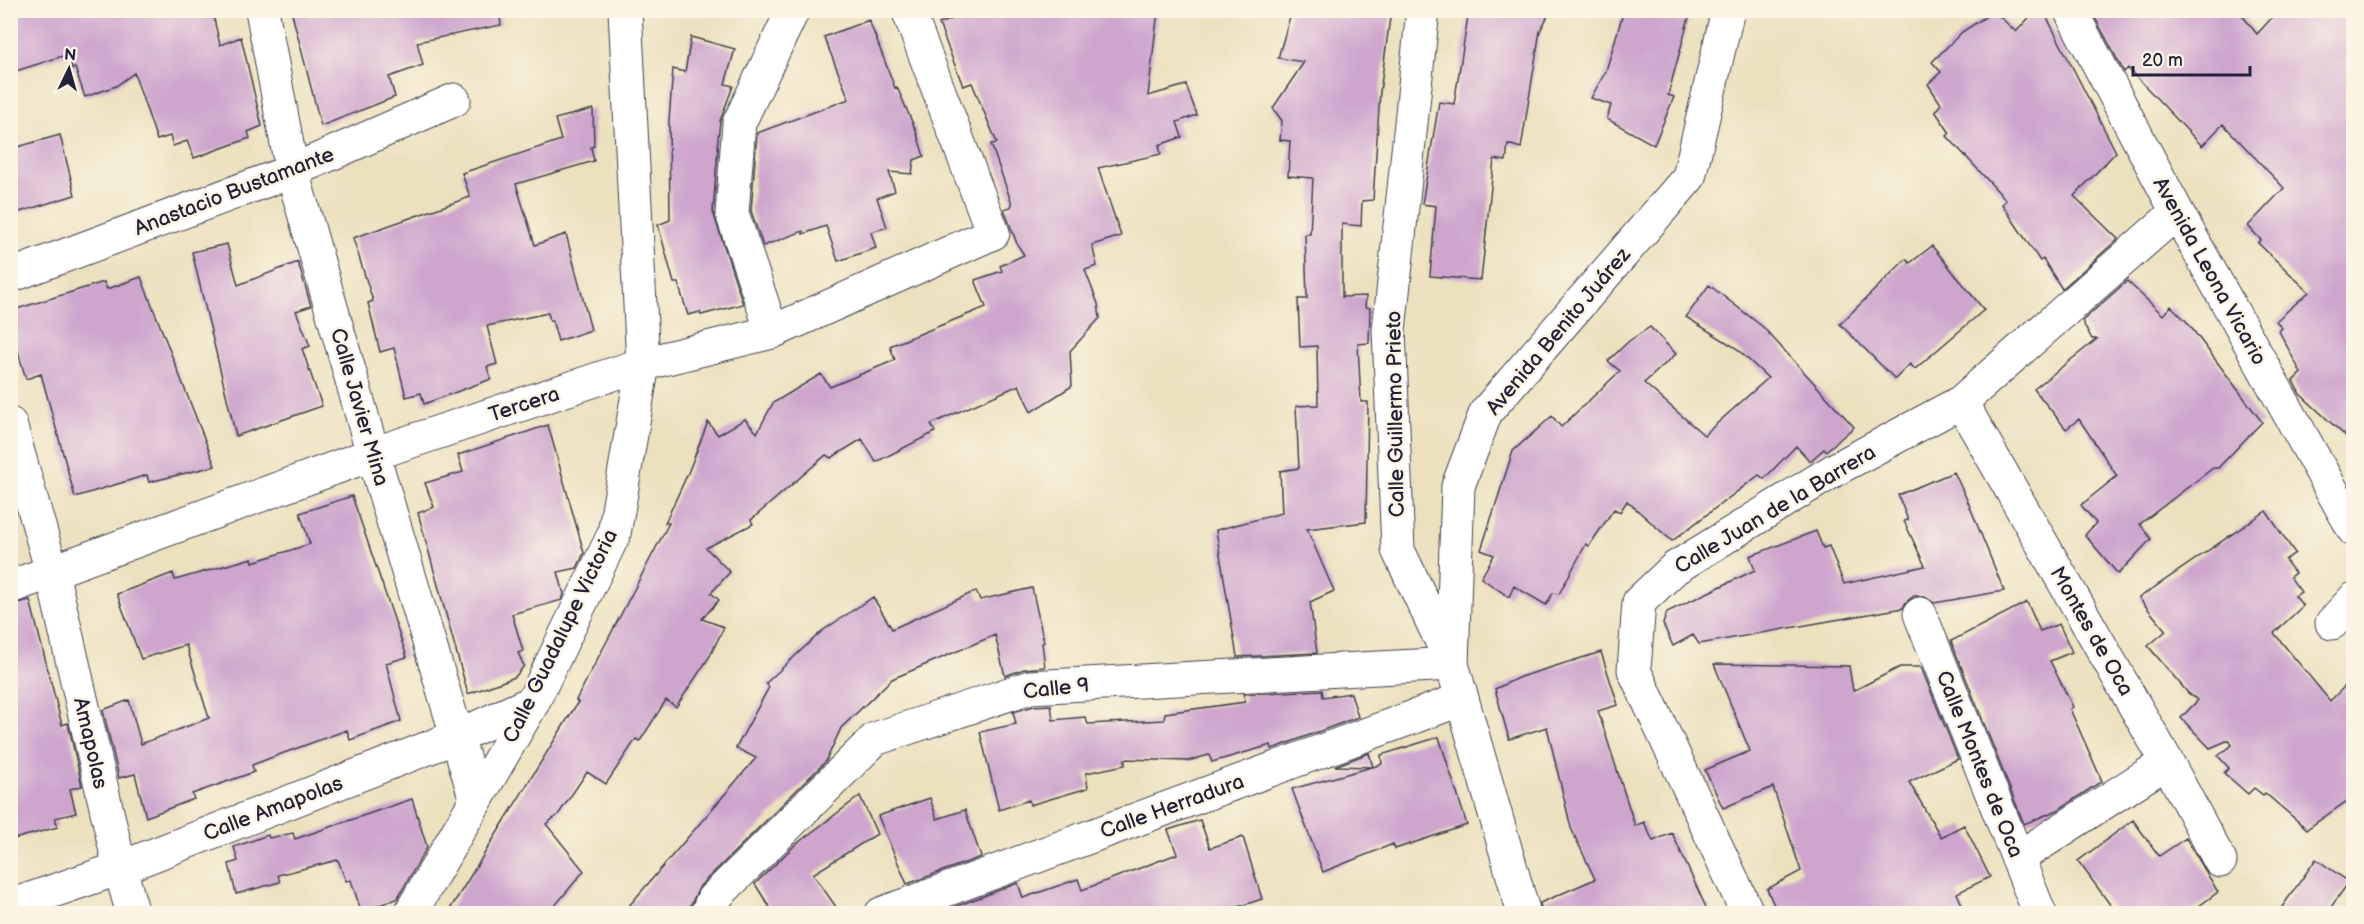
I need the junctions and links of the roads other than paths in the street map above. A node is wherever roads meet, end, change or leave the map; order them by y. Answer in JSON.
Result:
{"nodes":[{"id":1,"x":262,"y":10,"type":"edge"},
{"id":2,"x":625,"y":10,"type":"edge"},
{"id":3,"x":793,"y":10,"type":"edge"},
{"id":4,"x":909,"y":10,"type":"edge"},
{"id":5,"x":1423,"y":10,"type":"edge"},
{"id":6,"x":1728,"y":10,"type":"edge"},
{"id":7,"x":2070,"y":10,"type":"edge"},
{"id":8,"x":454,"y":100,"type":"dead end"},
{"id":9,"x":292,"y":171,"type":"junction"},
{"id":10,"x":2177,"y":212,"type":"junction"},
{"id":11,"x":10,"y":276,"type":"edge"},
{"id":12,"x":772,"y":332,"type":"junction"},
{"id":13,"x":643,"y":364,"type":"junction"},
{"id":14,"x":1961,"y":402,"type":"junction"},
{"id":15,"x":10,"y":424,"type":"edge"},
{"id":16,"x":373,"y":454,"type":"junction"},
{"id":17,"x":2354,"y":530,"type":"edge"},
{"id":18,"x":52,"y":572,"type":"junction"},
{"id":19,"x":10,"y":587,"type":"edge"},
{"id":20,"x":2354,"y":599,"type":"edge"},
{"id":21,"x":1920,"y":614,"type":"dead end"},
{"id":22,"x":2332,"y":623,"type":"dead end"},
{"id":23,"x":1452,"y":664,"type":"junction"},
{"id":24,"x":1462,"y":699,"type":"junction"},
{"id":25,"x":533,"y":702,"type":"junction"},
{"id":26,"x":456,"y":737,"type":"junction"},
{"id":27,"x":2167,"y":762,"type":"junction"},
{"id":28,"x":476,"y":800,"type":"junction"},
{"id":29,"x":2018,"y":858,"type":"junction"},
{"id":30,"x":2220,"y":861,"type":"dead end"},
{"id":31,"x":120,"y":868,"type":"junction"},
{"id":32,"x":10,"y":906,"type":"edge"},
{"id":33,"x":133,"y":914,"type":"edge"},
{"id":34,"x":410,"y":914,"type":"edge"},
{"id":35,"x":707,"y":914,"type":"edge"},
{"id":36,"x":881,"y":914,"type":"edge"},
{"id":37,"x":1524,"y":914,"type":"edge"},
{"id":38,"x":1748,"y":914,"type":"edge"},
{"id":39,"x":2040,"y":914,"type":"edge"}],
"edges":[{"from":1,"to":9,"type":"street","name":"Calle Javier Mina"},
{"from":2,"to":13,"type":"street","name":"Calle Guadalupe Victoria"},
{"from":3,"to":12,"type":"street"},
{"from":4,"to":12,"type":"street","name":"Tercera"},
{"from":5,"to":23,"type":"street","name":"Calle Guillermo Prieto"},
{"from":6,"to":23,"type":"street","name":"Avenida Benito Juárez"},
{"from":7,"to":10,"type":"street","name":"Avenida Leona Vicario"},
{"from":8,"to":9,"type":"street","name":"Anastacio Bustamante"},
{"from":9,"to":11,"type":"street","name":"Anastacio Bustamante"},
{"from":9,"to":16,"type":"street","name":"Calle Javier Mina"},
{"from":10,"to":14,"type":"street","name":"Calle Juan de la Barrera"},
{"from":10,"to":17,"type":"street","name":"Avenida Leona Vicario"},
{"from":12,"to":13,"type":"street","name":"Tercera"},
{"from":13,"to":16,"type":"street","name":"Tercera"},
{"from":13,"to":25,"type":"street","name":"Calle Guadalupe Victoria"},
{"from":14,"to":27,"type":"street","name":"Montes de Oca"},
{"from":14,"to":38,"type":"street","name":"Calle Juan de la Barrera"},
{"from":15,"to":18,"type":"street","name":"Amapolas"},
{"from":16,"to":18,"type":"street","name":"Tercera"},
{"from":16,"to":26,"type":"street","name":"Calle Javier Mina"},
{"from":18,"to":19,"type":"street","name":"Tercera"},
{"from":18,"to":31,"type":"street","name":"Amapolas"},
{"from":20,"to":22,"type":"street"},
{"from":21,"to":29,"type":"street","name":"Calle Montes de Oca"},
{"from":23,"to":24,"type":"street","name":"Avenida Benito Juárez"},
{"from":23,"to":35,"type":"street","name":"Calle 9"},
{"from":24,"to":36,"type":"street","name":"Calle Herradura"},
{"from":24,"to":37,"type":"street","name":"Avenida Benito Juárez"},
{"from":25,"to":26,"type":"street","name":"Calle Amapolas"},
{"from":25,"to":28,"type":"street","name":"Calle Guadalupe Victoria"},
{"from":26,"to":28,"type":"street","name":"Calle Javier Mina"},
{"from":26,"to":31,"type":"street","name":"Calle Amapolas"},
{"from":27,"to":29,"type":"street"},
{"from":27,"to":30,"type":"street","name":"Montes de Oca"},
{"from":28,"to":34,"type":"street","name":"Calle Guadalupe Victoria"},
{"from":29,"to":39,"type":"street","name":"Calle Montes de Oca"},
{"from":31,"to":32,"type":"street","name":"Calle Amapolas"},
{"from":31,"to":33,"type":"street","name":"Amapolas"}]}
